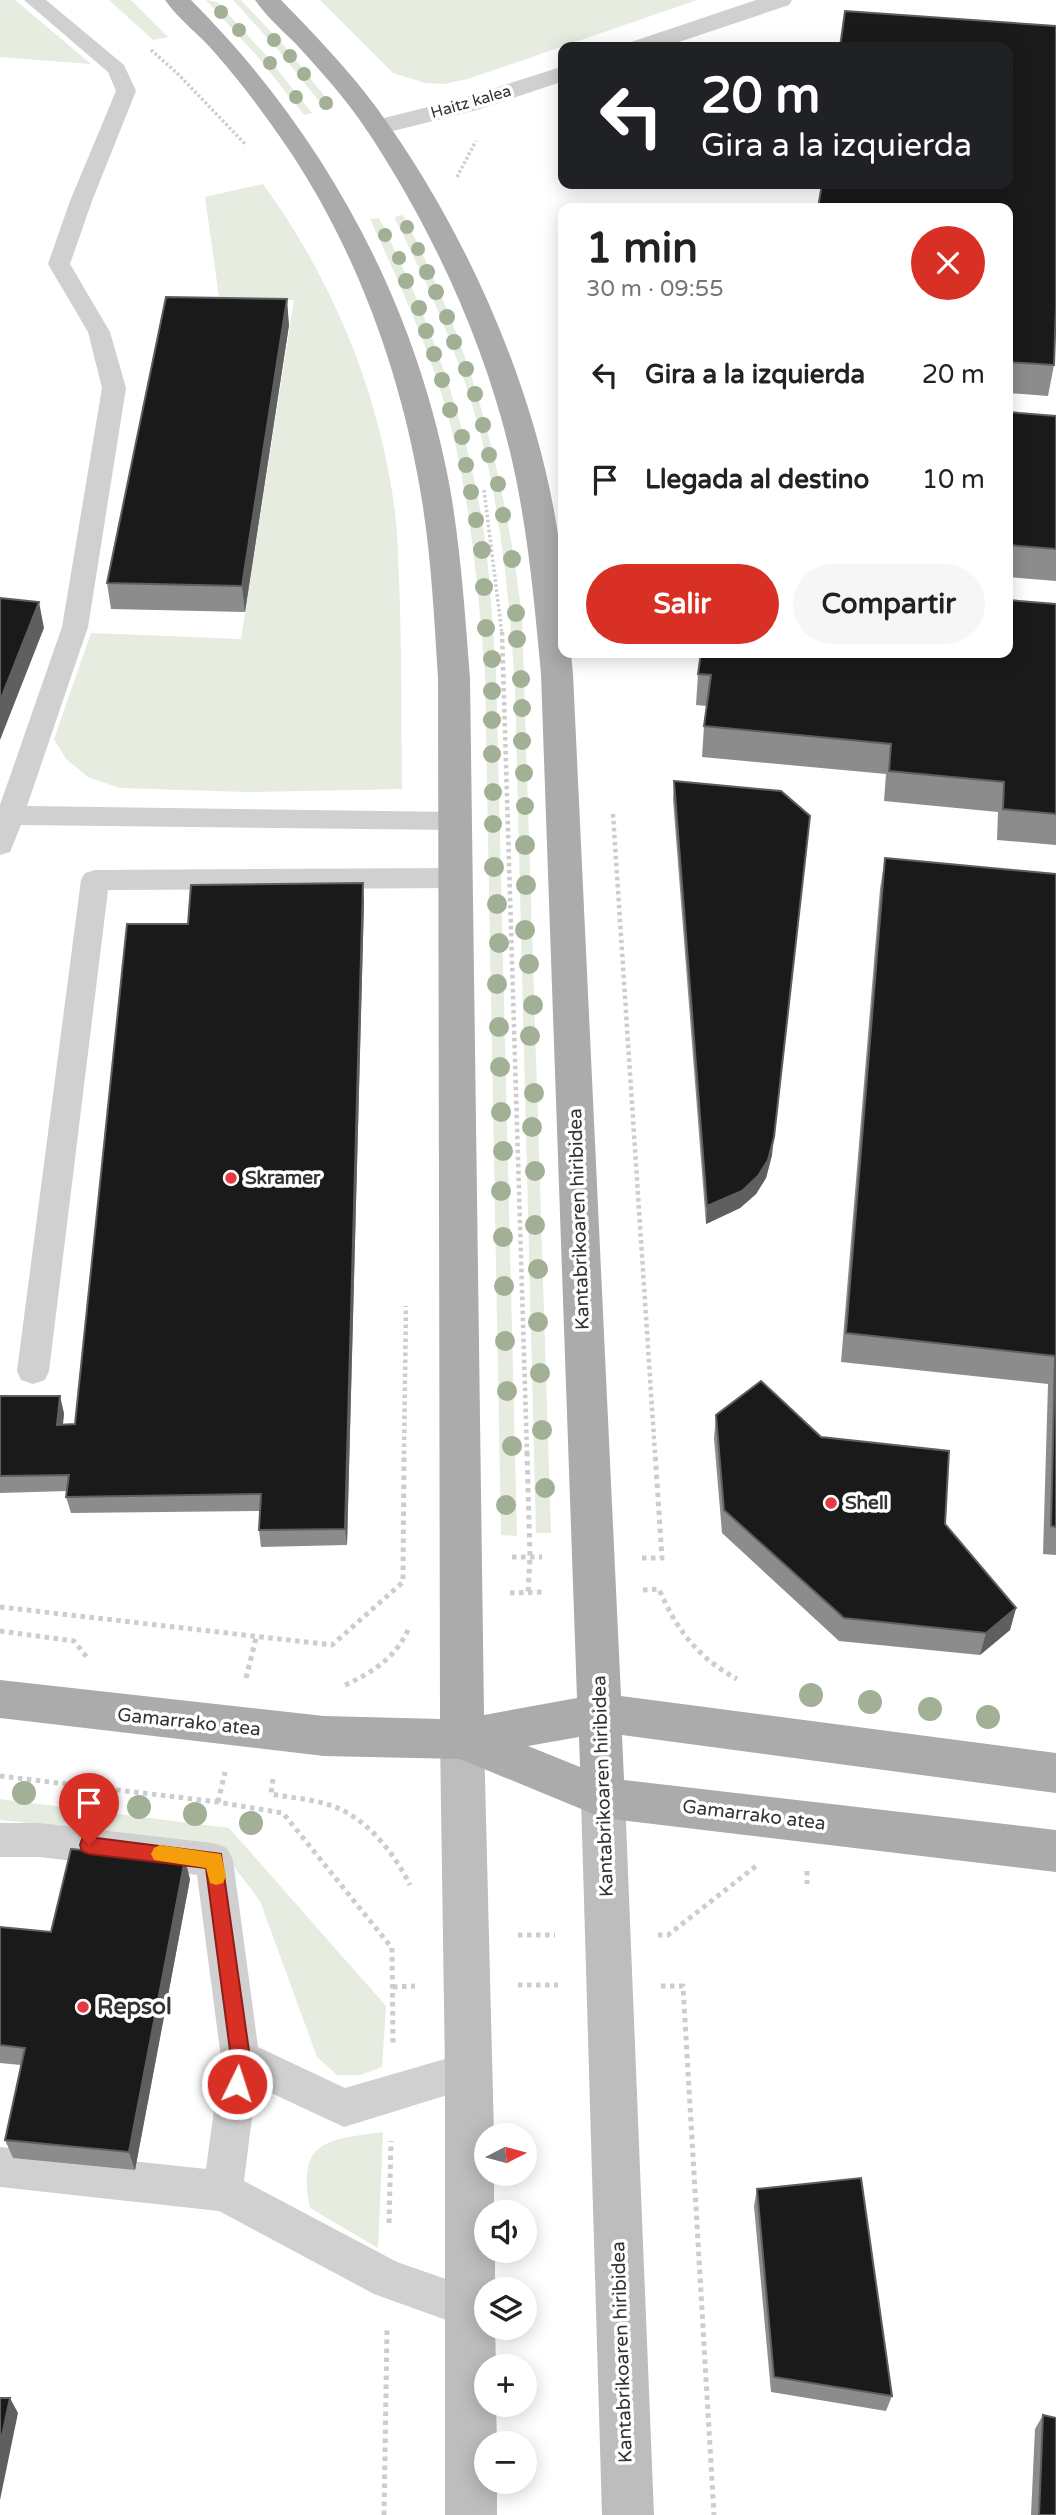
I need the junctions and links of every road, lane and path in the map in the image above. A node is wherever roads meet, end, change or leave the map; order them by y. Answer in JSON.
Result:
{"nodes":[{"id":1,"x":34,"y":0,"type":"edge"},
{"id":2,"x":177,"y":0,"type":"edge"},
{"id":3,"x":267,"y":0,"type":"edge"},
{"id":4,"x":780,"y":0,"type":"edge"},
{"id":5,"x":655,"y":42,"type":"edge"},
{"id":6,"x":149,"y":49,"type":"dead end"},
{"id":7,"x":558,"y":75,"type":"edge"},
{"id":8,"x":377,"y":127,"type":"junction"},
{"id":9,"x":253,"y":154,"type":"dead end"},
{"id":10,"x":612,"y":806,"type":"dead end"},
{"id":11,"x":10,"y":815,"type":"junction"},
{"id":12,"x":455,"y":821,"type":"junction"},
{"id":13,"x":0,"y":845,"type":"edge"},
{"id":14,"x":455,"y":878,"type":"junction"},
{"id":15,"x":406,"y":1294,"type":"dead end"},
{"id":16,"x":33,"y":1371,"type":"dead end"},
{"id":17,"x":404,"y":1557,"type":"junction"},
{"id":18,"x":594,"y":1557,"type":"junction"},
{"id":19,"x":459,"y":1558,"type":"junction"},
{"id":20,"x":0,"y":1607,"type":"edge"},
{"id":21,"x":0,"y":1699,"type":"edge"},
{"id":22,"x":600,"y":1713,"type":"junction"},
{"id":23,"x":462,"y":1739,"type":"junction"},
{"id":24,"x":1056,"y":1773,"type":"edge"},
{"id":25,"x":603,"y":1798,"type":"junction"},
{"id":26,"x":0,"y":1840,"type":"edge"},
{"id":27,"x":1056,"y":1851,"type":"edge"},
{"id":28,"x":240,"y":2058,"type":"junction"},
{"id":29,"x":469,"y":2071,"type":"junction"},
{"id":30,"x":0,"y":2167,"type":"edge"},
{"id":31,"x":223,"y":2190,"type":"junction"},
{"id":32,"x":471,"y":2308,"type":"junction"},
{"id":33,"x":471,"y":2515,"type":"edge"},
{"id":34,"x":628,"y":2515,"type":"edge"}],
"edges":[{"from":1,"to":11,"type":"lane"},
{"from":2,"to":12,"type":"main road"},
{"from":3,"to":8,"type":"main road","name":"Kantabrikoaren hiribidea"},
{"from":4,"to":5,"type":"street"},
{"from":6,"to":9,"type":"path"},
{"from":7,"to":8,"type":"street","name":"Haitz kalea"},
{"from":8,"to":18,"type":"main road","name":"Kantabrikoaren hiribidea"},
{"from":10,"to":18,"type":"path"},
{"from":11,"to":12,"type":"lane"},
{"from":11,"to":13,"type":"lane"},
{"from":12,"to":14,"type":"main road"},
{"from":14,"to":16,"type":"lane"},
{"from":14,"to":19,"type":"main road"},
{"from":15,"to":17,"type":"path"},
{"from":17,"to":19,"type":"path"},
{"from":17,"to":20,"type":"path"},
{"from":18,"to":19,"type":"path"},
{"from":18,"to":22,"type":"main road","name":"Kantabrikoaren hiribidea"},
{"from":19,"to":23,"type":"main road"},
{"from":21,"to":23,"type":"main road","name":"Gamarrako atea"},
{"from":22,"to":23,"type":"main road","name":"Gamarrako atea"},
{"from":22,"to":24,"type":"main road","name":"Gamarrako atea"},
{"from":22,"to":25,"type":"main road","name":"Kantabrikoaren hiribidea"},
{"from":23,"to":25,"type":"main road","name":"Gamarrako atea"},
{"from":23,"to":29,"type":"main road"},
{"from":25,"to":27,"type":"main road","name":"Gamarrako atea"},
{"from":25,"to":34,"type":"main road","name":"Kantabrikoaren hiribidea"},
{"from":26,"to":28,"type":"lane"},
{"from":28,"to":29,"type":"lane"},
{"from":28,"to":31,"type":"lane"},
{"from":29,"to":32,"type":"main road"},
{"from":30,"to":31,"type":"lane"},
{"from":31,"to":32,"type":"lane"},
{"from":32,"to":33,"type":"main road"}]}
